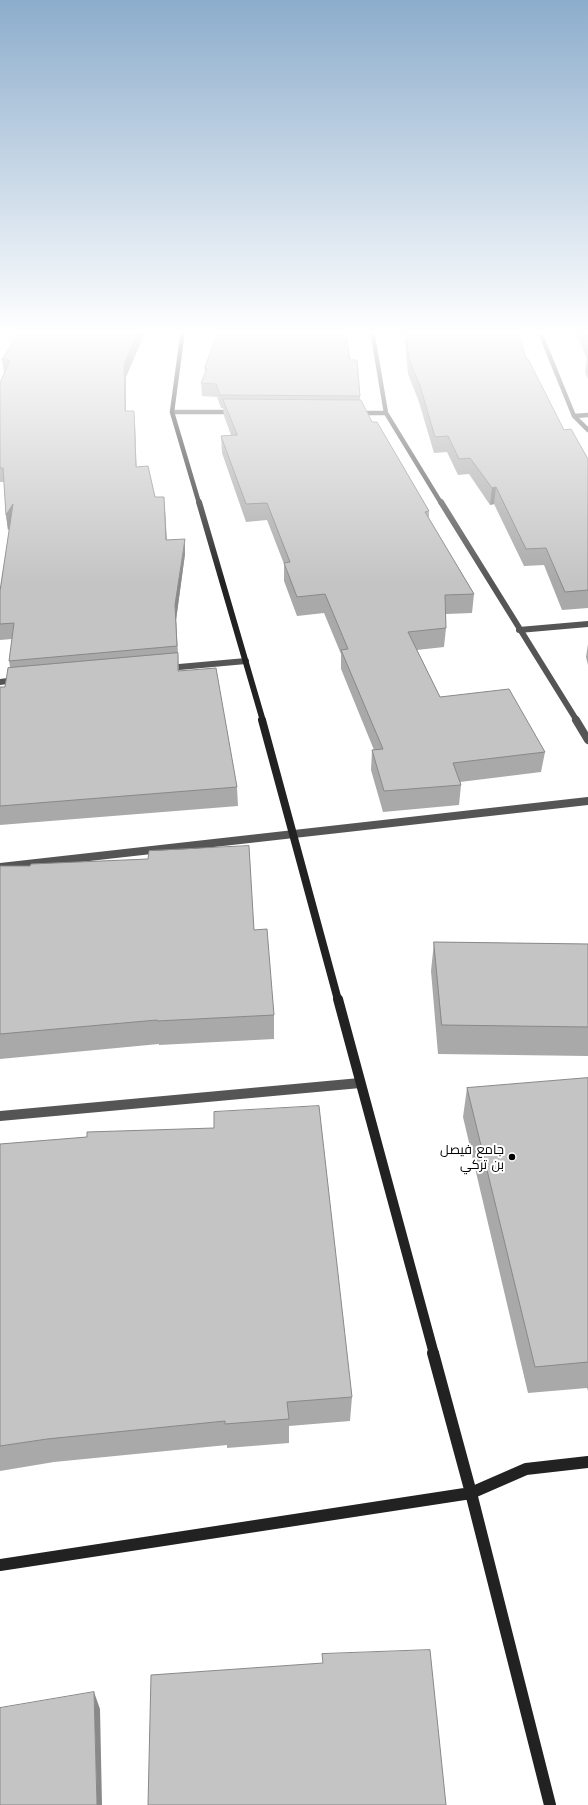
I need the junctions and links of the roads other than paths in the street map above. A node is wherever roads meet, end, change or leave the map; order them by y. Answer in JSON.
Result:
{"nodes":[{"id":1,"x":173,"y":414,"type":"edge"},
{"id":2,"x":387,"y":414,"type":"edge"},
{"id":3,"x":588,"y":415,"type":"edge"},
{"id":4,"x":574,"y":416,"type":"joint"},
{"id":5,"x":588,"y":430,"type":"edge"},
{"id":6,"x":588,"y":624,"type":"edge"},
{"id":7,"x":519,"y":630,"type":"junction"},
{"id":8,"x":246,"y":661,"type":"junction"},
{"id":9,"x":159,"y":668,"type":"edge"},
{"id":10,"x":24,"y":680,"type":"edge"},
{"id":11,"x":0,"y":682,"type":"edge"},
{"id":12,"x":588,"y":740,"type":"edge"},
{"id":13,"x":588,"y":801,"type":"edge"},
{"id":14,"x":294,"y":833,"type":"junction"},
{"id":15,"x":0,"y":867,"type":"edge"},
{"id":16,"x":360,"y":1082,"type":"junction"},
{"id":17,"x":0,"y":1116,"type":"edge"},
{"id":18,"x":588,"y":1462,"type":"edge"},
{"id":19,"x":471,"y":1493,"type":"junction"},
{"id":20,"x":0,"y":1565,"type":"edge"},
{"id":21,"x":550,"y":1805,"type":"edge"}],
"edges":[{"from":1,"to":8,"type":"street"},
{"from":2,"to":7,"type":"street"},
{"from":3,"to":4,"type":"street"},
{"from":4,"to":5,"type":"street"},
{"from":6,"to":7,"type":"street"},
{"from":7,"to":12,"type":"street"},
{"from":8,"to":9,"type":"street"},
{"from":8,"to":14,"type":"street"},
{"from":10,"to":11,"type":"street"},
{"from":13,"to":14,"type":"street"},
{"from":14,"to":15,"type":"street"},
{"from":14,"to":16,"type":"street"},
{"from":16,"to":17,"type":"street"},
{"from":16,"to":19,"type":"street"},
{"from":18,"to":19,"type":"street"},
{"from":19,"to":20,"type":"street"},
{"from":19,"to":21,"type":"street"}]}
